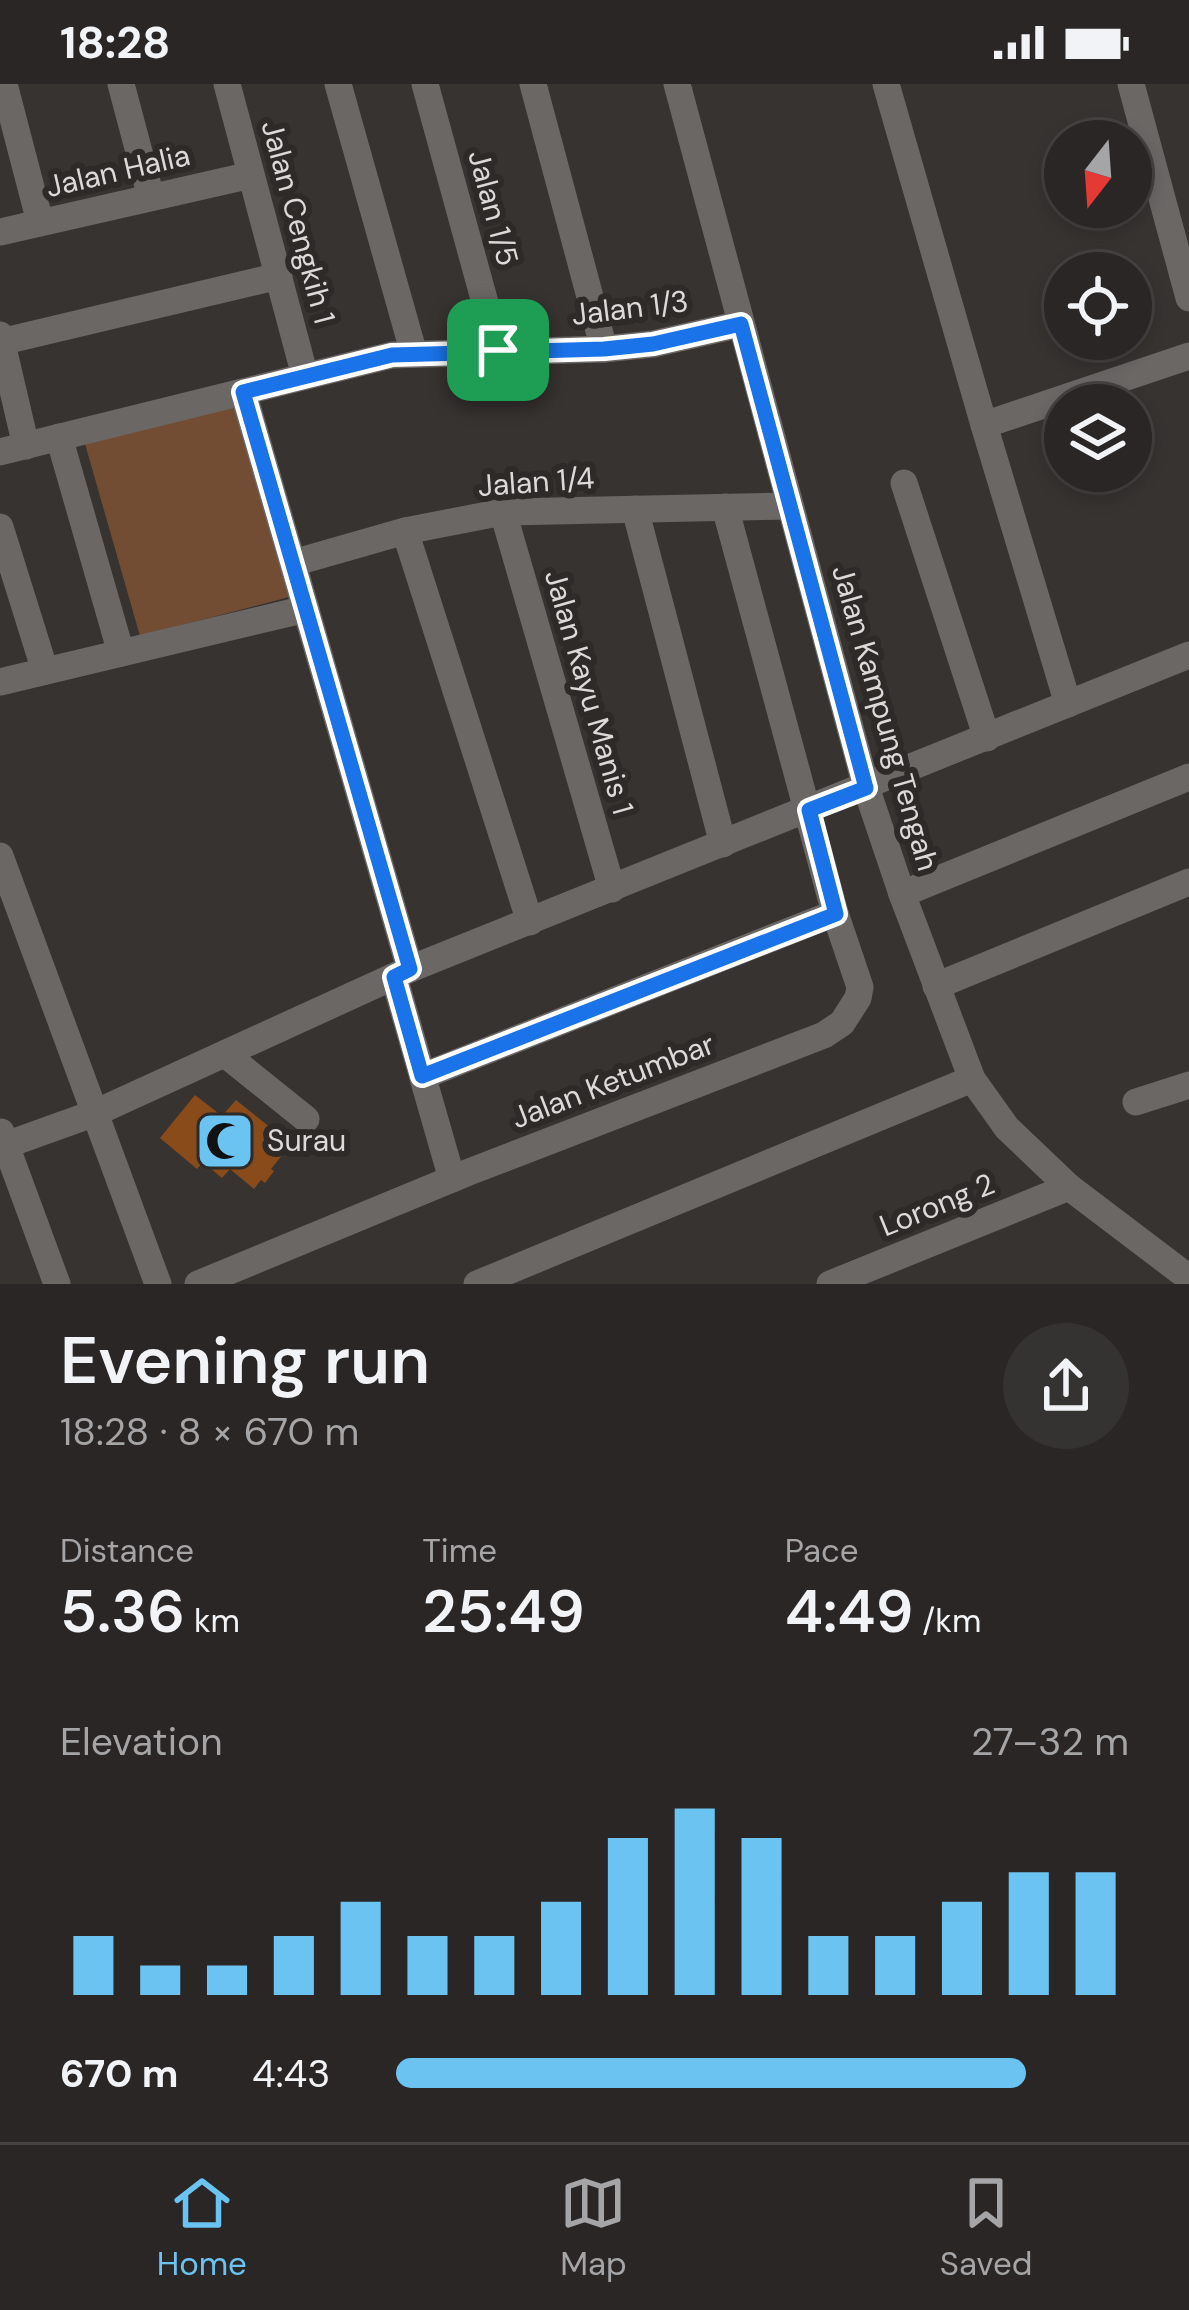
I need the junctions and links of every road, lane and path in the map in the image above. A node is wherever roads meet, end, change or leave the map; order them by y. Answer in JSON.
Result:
{"nodes":[{"id":1,"x":4,"y":84,"type":"edge"},
{"id":2,"x":121,"y":84,"type":"edge"},
{"id":3,"x":227,"y":84,"type":"edge"},
{"id":4,"x":338,"y":84,"type":"edge"},
{"id":5,"x":425,"y":84,"type":"edge"},
{"id":6,"x":533,"y":84,"type":"edge"},
{"id":7,"x":677,"y":84,"type":"edge"},
{"id":8,"x":886,"y":84,"type":"edge"},
{"id":9,"x":1131,"y":84,"type":"edge"},
{"id":10,"x":7,"y":124,"type":"edge"},
{"id":11,"x":251,"y":176,"type":"junction"},
{"id":12,"x":151,"y":197,"type":"junction"},
{"id":13,"x":40,"y":222,"type":"junction"},
{"id":14,"x":1180,"y":229,"type":"edge"},
{"id":15,"x":0,"y":232,"type":"edge"},
{"id":16,"x":279,"y":276,"type":"junction"},
{"id":17,"x":1189,"y":298,"type":"edge"},
{"id":18,"x":741,"y":324,"type":"junction"},
{"id":19,"x":0,"y":339,"type":"edge"},
{"id":20,"x":604,"y":349,"type":"junction"},
{"id":21,"x":498,"y":350,"type":"junction"},
{"id":22,"x":414,"y":354,"type":"junction"},
{"id":23,"x":1189,"y":356,"type":"edge"},
{"id":24,"x":305,"y":376,"type":"junction"},
{"id":25,"x":243,"y":392,"type":"junction"},
{"id":26,"x":983,"y":425,"type":"junction"},
{"id":27,"x":59,"y":437,"type":"junction"},
{"id":28,"x":13,"y":449,"type":"edge"},
{"id":29,"x":904,"y":483,"type":"dead end"},
{"id":30,"x":789,"y":506,"type":"junction"},
{"id":31,"x":725,"y":507,"type":"junction"},
{"id":32,"x":634,"y":509,"type":"junction"},
{"id":33,"x":503,"y":512,"type":"junction"},
{"id":34,"x":0,"y":527,"type":"edge"},
{"id":35,"x":405,"y":531,"type":"junction"},
{"id":36,"x":293,"y":563,"type":"junction"},
{"id":37,"x":306,"y":609,"type":"junction"},
{"id":38,"x":121,"y":653,"type":"junction"},
{"id":39,"x":1189,"y":655,"type":"edge"},
{"id":40,"x":45,"y":671,"type":"junction"},
{"id":41,"x":0,"y":682,"type":"edge"},
{"id":42,"x":1068,"y":704,"type":"junction"},
{"id":43,"x":987,"y":738,"type":"junction"},
{"id":44,"x":1189,"y":777,"type":"edge"},
{"id":45,"x":866,"y":788,"type":"junction"},
{"id":46,"x":809,"y":810,"type":"junction"},
{"id":47,"x":724,"y":844,"type":"junction"},
{"id":48,"x":0,"y":856,"type":"edge"},
{"id":49,"x":1189,"y":882,"type":"edge"},
{"id":50,"x":612,"y":889,"type":"junction"},
{"id":51,"x":902,"y":895,"type":"junction"},
{"id":52,"x":836,"y":914,"type":"junction"},
{"id":53,"x":530,"y":922,"type":"junction"},
{"id":54,"x":402,"y":973,"type":"junction"},
{"id":55,"x":937,"y":986,"type":"junction"},
{"id":56,"x":225,"y":1054,"type":"junction"},
{"id":57,"x":422,"y":1076,"type":"junction"},
{"id":58,"x":972,"y":1079,"type":"junction"},
{"id":59,"x":1189,"y":1085,"type":"edge"},
{"id":60,"x":1136,"y":1102,"type":"dead end"},
{"id":61,"x":95,"y":1113,"type":"junction"},
{"id":62,"x":306,"y":1119,"type":"dead end"},
{"id":63,"x":3,"y":1137,"type":"edge"},
{"id":64,"x":452,"y":1179,"type":"junction"},
{"id":65,"x":1070,"y":1187,"type":"junction"},
{"id":66,"x":1189,"y":1278,"type":"edge"},
{"id":67,"x":57,"y":1284,"type":"edge"},
{"id":68,"x":158,"y":1284,"type":"edge"},
{"id":69,"x":198,"y":1284,"type":"edge"},
{"id":70,"x":477,"y":1284,"type":"edge"},
{"id":71,"x":830,"y":1284,"type":"edge"}],
"edges":[{"from":1,"to":10,"type":"street"},
{"from":2,"to":12,"type":"street"},
{"from":3,"to":11,"type":"street","name":"Jalan Cengkih 1"},
{"from":4,"to":22,"type":"street"},
{"from":5,"to":21,"type":"street","name":"Jalan 1/5"},
{"from":6,"to":20,"type":"street"},
{"from":7,"to":18,"type":"street","name":"Jalan Kampung Tengah"},
{"from":8,"to":26,"type":"street"},
{"from":9,"to":14,"type":"street"},
{"from":10,"to":13,"type":"street"},
{"from":11,"to":12,"type":"street","name":"Jalan Halia"},
{"from":11,"to":16,"type":"street","name":"Jalan Cengkih 1"},
{"from":12,"to":13,"type":"street","name":"Jalan Halia"},
{"from":13,"to":15,"type":"street","name":"Jalan Halia"},
{"from":14,"to":17,"type":"street"},
{"from":16,"to":19,"type":"street"},
{"from":16,"to":24,"type":"street","name":"Jalan Cengkih 1"},
{"from":18,"to":20,"type":"street","name":"Jalan 1/3"},
{"from":18,"to":30,"type":"street","name":"Jalan Kampung Tengah"},
{"from":19,"to":28,"type":"street"},
{"from":20,"to":21,"type":"street","name":"Jalan 1/3"},
{"from":21,"to":22,"type":"street","name":"Jalan 1/3"},
{"from":22,"to":24,"type":"street","name":"Jalan 1/3"},
{"from":23,"to":26,"type":"street"},
{"from":24,"to":25,"type":"street","name":"Jalan 1/3"},
{"from":25,"to":27,"type":"street","name":"Jalan 1/3"},
{"from":25,"to":36,"type":"street"},
{"from":26,"to":42,"type":"street"},
{"from":27,"to":28,"type":"street","name":"Jalan 1/3"},
{"from":27,"to":38,"type":"street"},
{"from":29,"to":43,"type":"street"},
{"from":30,"to":31,"type":"street","name":"Jalan 1/4"},
{"from":30,"to":45,"type":"street","name":"Jalan Kampung Tengah"},
{"from":31,"to":32,"type":"street","name":"Jalan 1/4"},
{"from":31,"to":46,"type":"street","name":"Jalan Ketumbar"},
{"from":32,"to":33,"type":"street","name":"Jalan 1/4"},
{"from":32,"to":47,"type":"street"},
{"from":33,"to":35,"type":"street","name":"Jalan 1/4"},
{"from":33,"to":50,"type":"street","name":"Jalan Kayu Manis 1"},
{"from":34,"to":40,"type":"street"},
{"from":35,"to":36,"type":"street","name":"Jalan 1/4"},
{"from":35,"to":53,"type":"street"},
{"from":36,"to":37,"type":"street"},
{"from":37,"to":38,"type":"street"},
{"from":37,"to":54,"type":"street"},
{"from":38,"to":40,"type":"street"},
{"from":39,"to":42,"type":"street"},
{"from":40,"to":41,"type":"street"},
{"from":42,"to":43,"type":"street"},
{"from":43,"to":45,"type":"street"},
{"from":44,"to":51,"type":"street"},
{"from":45,"to":46,"type":"street"},
{"from":45,"to":51,"type":"street","name":"Jalan Kampung Tengah"},
{"from":46,"to":47,"type":"street"},
{"from":46,"to":52,"type":"street","name":"Jalan Ketumbar"},
{"from":47,"to":50,"type":"street"},
{"from":48,"to":61,"type":"street"},
{"from":49,"to":55,"type":"street"},
{"from":50,"to":53,"type":"street"},
{"from":51,"to":55,"type":"street","name":"Jalan Kampung Tengah"},
{"from":52,"to":57,"type":"street"},
{"from":52,"to":64,"type":"street","name":"Jalan Ketumbar"},
{"from":53,"to":54,"type":"street"},
{"from":54,"to":56,"type":"street"},
{"from":54,"to":57,"type":"street"},
{"from":55,"to":58,"type":"street","name":"Jalan Kampung Tengah"},
{"from":56,"to":61,"type":"street"},
{"from":56,"to":62,"type":"street"},
{"from":57,"to":64,"type":"street"},
{"from":58,"to":65,"type":"street","name":"Jalan Kampung Tengah"},
{"from":58,"to":70,"type":"street"},
{"from":59,"to":60,"type":"street"},
{"from":61,"to":63,"type":"street"},
{"from":61,"to":68,"type":"street"},
{"from":63,"to":67,"type":"street"},
{"from":64,"to":69,"type":"street","name":"Jalan Ketumbar"},
{"from":65,"to":66,"type":"street","name":"Jalan Kampung Tengah"},
{"from":65,"to":71,"type":"street","name":"Lorong 2"}]}
